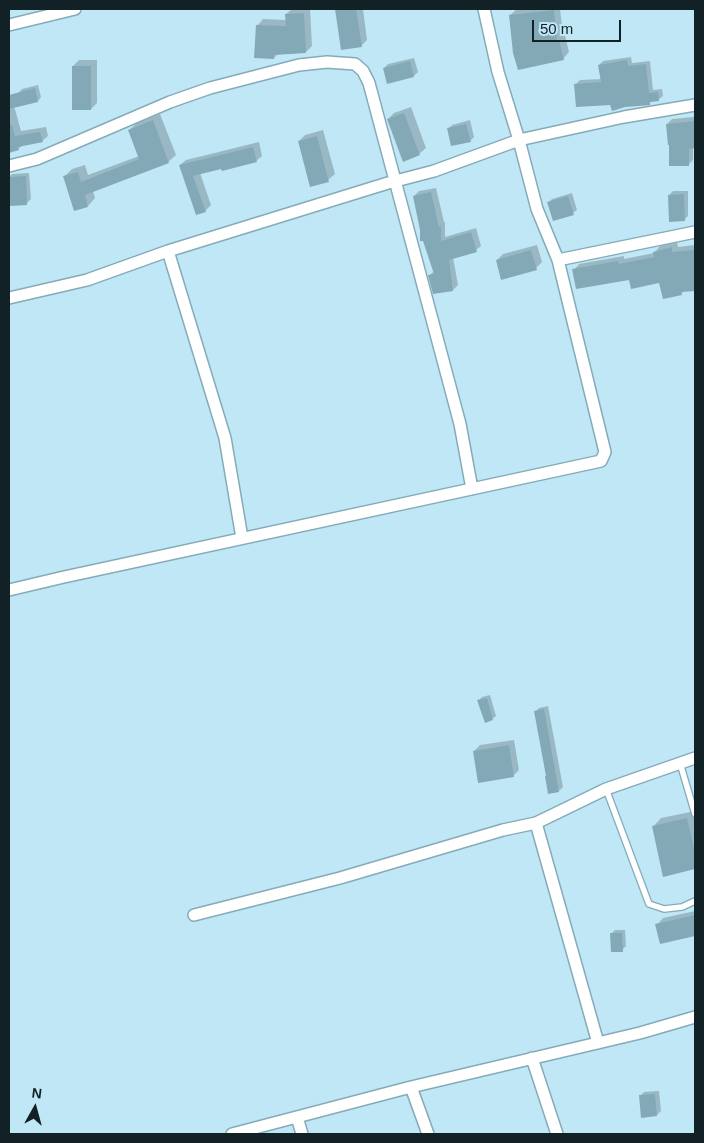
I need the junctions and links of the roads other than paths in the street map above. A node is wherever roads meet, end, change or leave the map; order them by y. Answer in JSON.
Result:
{"nodes":[{"id":1,"x":75,"y":9,"type":"edge"},
{"id":2,"x":484,"y":9,"type":"edge"},
{"id":3,"x":9,"y":25,"type":"edge"},
{"id":4,"x":695,"y":105,"type":"edge"},
{"id":5,"x":519,"y":140,"type":"junction"},
{"id":6,"x":9,"y":166,"type":"edge"},
{"id":7,"x":395,"y":181,"type":"junction"},
{"id":8,"x":695,"y":232,"type":"edge"},
{"id":9,"x":168,"y":251,"type":"junction"},
{"id":10,"x":558,"y":260,"type":"junction"},
{"id":11,"x":9,"y":298,"type":"edge"},
{"id":12,"x":472,"y":489,"type":"junction"},
{"id":13,"x":242,"y":538,"type":"junction"},
{"id":14,"x":9,"y":590,"type":"edge"},
{"id":15,"x":695,"y":758,"type":"edge"},
{"id":16,"x":680,"y":764,"type":"junction"},
{"id":17,"x":606,"y":789,"type":"junction"},
{"id":18,"x":695,"y":814,"type":"edge"},
{"id":19,"x":536,"y":822,"type":"junction"},
{"id":20,"x":695,"y":901,"type":"edge"},
{"id":21,"x":194,"y":915,"type":"dead end"},
{"id":22,"x":695,"y":1017,"type":"edge"},
{"id":23,"x":598,"y":1043,"type":"junction"},
{"id":24,"x":532,"y":1058,"type":"junction"},
{"id":25,"x":411,"y":1087,"type":"junction"},
{"id":26,"x":298,"y":1117,"type":"junction"},
{"id":27,"x":232,"y":1134,"type":"edge"},
{"id":28,"x":302,"y":1134,"type":"edge"},
{"id":29,"x":428,"y":1134,"type":"edge"},
{"id":30,"x":557,"y":1134,"type":"edge"}],
"edges":[{"from":1,"to":3,"type":"street"},
{"from":2,"to":5,"type":"street"},
{"from":4,"to":5,"type":"street"},
{"from":5,"to":7,"type":"street"},
{"from":5,"to":10,"type":"street"},
{"from":6,"to":7,"type":"street"},
{"from":7,"to":9,"type":"street"},
{"from":7,"to":12,"type":"street"},
{"from":8,"to":10,"type":"street"},
{"from":9,"to":11,"type":"street"},
{"from":9,"to":13,"type":"street"},
{"from":10,"to":12,"type":"street"},
{"from":12,"to":13,"type":"street"},
{"from":13,"to":14,"type":"street"},
{"from":15,"to":16,"type":"street"},
{"from":16,"to":17,"type":"street"},
{"from":16,"to":18,"type":"lane"},
{"from":17,"to":19,"type":"street"},
{"from":17,"to":20,"type":"lane"},
{"from":19,"to":21,"type":"street"},
{"from":19,"to":23,"type":"street"},
{"from":22,"to":23,"type":"street"},
{"from":23,"to":24,"type":"street"},
{"from":24,"to":25,"type":"street"},
{"from":24,"to":30,"type":"street"},
{"from":25,"to":26,"type":"street"},
{"from":25,"to":29,"type":"street"},
{"from":26,"to":27,"type":"street"},
{"from":26,"to":28,"type":"street"}]}
